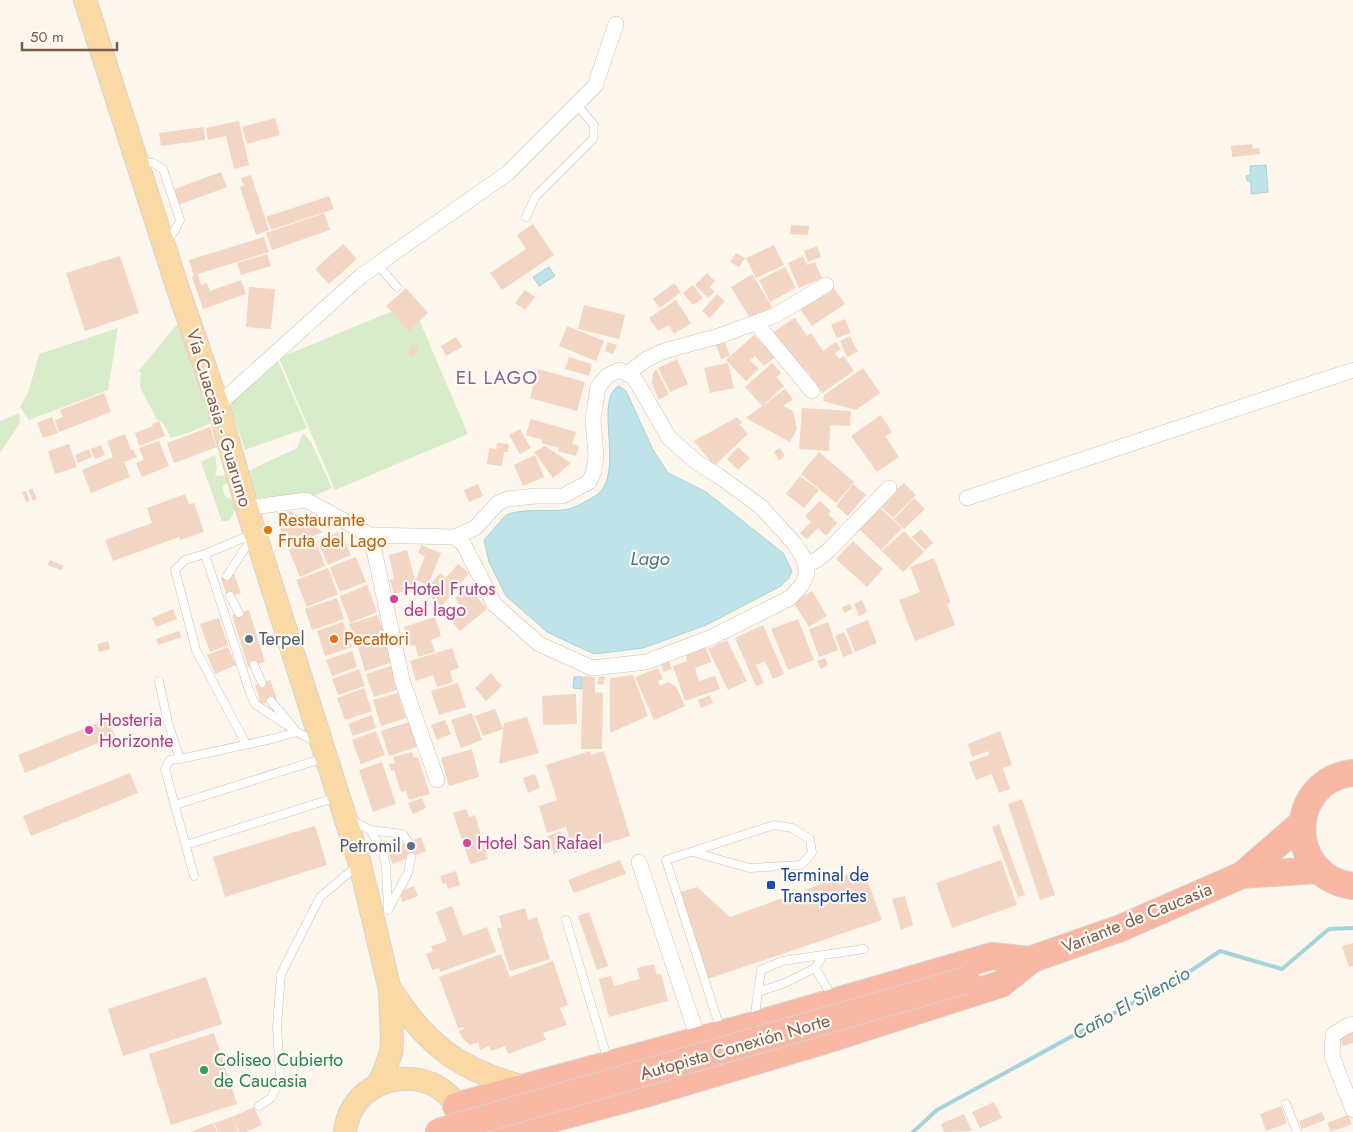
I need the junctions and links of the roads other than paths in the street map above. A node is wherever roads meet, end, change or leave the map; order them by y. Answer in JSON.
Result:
{"nodes":[{"id":1,"x":85,"y":0,"type":"edge"},
{"id":2,"x":616,"y":24,"type":"dead end"},
{"id":3,"x":577,"y":104,"type":"junction"},
{"id":4,"x":526,"y":217,"type":"dead end"},
{"id":5,"x":378,"y":264,"type":"junction"},
{"id":6,"x":826,"y":286,"type":"dead end"},
{"id":7,"x":397,"y":287,"type":"dead end"},
{"id":8,"x":756,"y":323,"type":"junction"},
{"id":9,"x":1353,"y":370,"type":"edge"},
{"id":10,"x":627,"y":374,"type":"junction"},
{"id":11,"x":812,"y":391,"type":"dead end"},
{"id":12,"x":218,"y":405,"type":"junction"},
{"id":13,"x":889,"y":488,"type":"dead end"},
{"id":14,"x":967,"y":498,"type":"dead end"},
{"id":15,"x":247,"y":508,"type":"junction"},
{"id":16,"x":255,"y":533,"type":"junction"},
{"id":17,"x":371,"y":536,"type":"junction"},
{"id":18,"x":455,"y":537,"type":"junction"},
{"id":19,"x":205,"y":554,"type":"junction"},
{"id":20,"x":805,"y":566,"type":"junction"},
{"id":21,"x":227,"y":576,"type":"dead end"},
{"id":22,"x":230,"y":596,"type":"dead end"},
{"id":23,"x":239,"y":613,"type":"dead end"},
{"id":24,"x":254,"y":665,"type":"dead end"},
{"id":25,"x":159,"y":681,"type":"dead end"},
{"id":26,"x":262,"y":683,"type":"dead end"},
{"id":27,"x":271,"y":701,"type":"dead end"},
{"id":28,"x":297,"y":732,"type":"junction"},
{"id":29,"x":246,"y":744,"type":"junction"},
{"id":30,"x":324,"y":752,"type":"junction"},
{"id":31,"x":180,"y":759,"type":"junction"},
{"id":32,"x":1353,"y":773,"type":"edge"},
{"id":33,"x":437,"y":780,"type":"dead end"},
{"id":34,"x":339,"y":796,"type":"junction"},
{"id":35,"x":175,"y":805,"type":"junction"},
{"id":36,"x":346,"y":817,"type":"junction"},
{"id":37,"x":1302,"y":823,"type":"junction"},
{"id":38,"x":370,"y":830,"type":"junction"},
{"id":39,"x":408,"y":842,"type":"dead end"},
{"id":40,"x":186,"y":845,"type":"junction"},
{"id":41,"x":693,"y":852,"type":"junction"},
{"id":42,"x":411,"y":857,"type":"dead end"},
{"id":43,"x":640,"y":862,"type":"dead end"},
{"id":44,"x":360,"y":864,"type":"junction"},
{"id":45,"x":1318,"y":870,"type":"junction"},
{"id":46,"x":1242,"y":875,"type":"junction"},
{"id":47,"x":194,"y":876,"type":"dead end"},
{"id":48,"x":1353,"y":886,"type":"edge"},
{"id":49,"x":382,"y":918,"type":"junction"},
{"id":50,"x":566,"y":920,"type":"dead end"},
{"id":51,"x":864,"y":949,"type":"dead end"},
{"id":52,"x":823,"y":955,"type":"junction"},
{"id":53,"x":1031,"y":960,"type":"junction"},
{"id":54,"x":815,"y":968,"type":"junction"},
{"id":55,"x":390,"y":990,"type":"junction"},
{"id":56,"x":758,"y":992,"type":"junction"},
{"id":57,"x":836,"y":1001,"type":"junction"},
{"id":58,"x":1353,"y":1024,"type":"edge"},
{"id":59,"x":754,"y":1026,"type":"junction"},
{"id":60,"x":710,"y":1038,"type":"junction"},
{"id":61,"x":392,"y":1041,"type":"junction"},
{"id":62,"x":609,"y":1066,"type":"junction"},
{"id":63,"x":417,"y":1079,"type":"junction"},
{"id":64,"x":377,"y":1085,"type":"junction"},
{"id":65,"x":525,"y":1087,"type":"junction"},
{"id":66,"x":1286,"y":1104,"type":"dead end"},
{"id":67,"x":259,"y":1106,"type":"dead end"},
{"id":68,"x":456,"y":1106,"type":"junction"},
{"id":69,"x":1353,"y":1110,"type":"edge"},
{"id":70,"x":345,"y":1132,"type":"edge"},
{"id":71,"x":438,"y":1132,"type":"edge"},
{"id":72,"x":465,"y":1132,"type":"edge"},
{"id":73,"x":504,"y":1132,"type":"edge"},
{"id":74,"x":1297,"y":1132,"type":"edge"}],
"edges":[{"from":1,"to":12,"type":"main road","name":"Vía Cuacasia - Guarumo"},
{"from":2,"to":3,"type":"street"},
{"from":3,"to":4,"type":"lane"},
{"from":3,"to":5,"type":"street"},
{"from":5,"to":7,"type":"lane"},
{"from":5,"to":12,"type":"street"},
{"from":6,"to":8,"type":"street"},
{"from":8,"to":10,"type":"street"},
{"from":8,"to":11,"type":"street"},
{"from":9,"to":14,"type":"street"},
{"from":10,"to":18,"type":"street"},
{"from":10,"to":20,"type":"street"},
{"from":12,"to":15,"type":"main road","name":"Vía Cuacasia - Guarumo"},
{"from":13,"to":20,"type":"street"},
{"from":15,"to":16,"type":"main road","name":"Vía Cuacasia - Guarumo"},
{"from":15,"to":17,"type":"street"},
{"from":16,"to":19,"type":"lane"},
{"from":16,"to":21,"type":"lane"},
{"from":16,"to":30,"type":"main road","name":"Vía Cuacasia - Guarumo"},
{"from":17,"to":18,"type":"street"},
{"from":17,"to":33,"type":"street"},
{"from":18,"to":20,"type":"street"},
{"from":19,"to":28,"type":"lane"},
{"from":19,"to":29,"type":"lane"},
{"from":22,"to":23,"type":"lane"},
{"from":24,"to":26,"type":"lane"},
{"from":25,"to":31,"type":"lane"},
{"from":27,"to":28,"type":"lane"},
{"from":28,"to":29,"type":"lane"},
{"from":28,"to":30,"type":"lane"},
{"from":29,"to":31,"type":"lane"},
{"from":30,"to":34,"type":"main road","name":"Vía Cuacasia - Guarumo"},
{"from":30,"to":35,"type":"lane"},
{"from":31,"to":35,"type":"lane"},
{"from":32,"to":37,"type":"highway"},
{"from":34,"to":36,"type":"main road","name":"Vía Cuacasia - Guarumo"},
{"from":34,"to":40,"type":"lane"},
{"from":35,"to":40,"type":"lane"},
{"from":36,"to":38,"type":"lane"},
{"from":36,"to":44,"type":"main road","name":"Vía Cuacasia - Guarumo"},
{"from":37,"to":45,"type":"highway"},
{"from":37,"to":46,"type":"highway","name":"Variante de Caucasia"},
{"from":38,"to":39,"type":"lane"},
{"from":38,"to":49,"type":"lane"},
{"from":40,"to":47,"type":"lane"},
{"from":41,"to":41,"type":"lane"},
{"from":41,"to":60,"type":"lane"},
{"from":42,"to":49,"type":"lane"},
{"from":43,"to":60,"type":"street"},
{"from":44,"to":49,"type":"main road","name":"Vía Cuacasia - Guarumo"},
{"from":44,"to":67,"type":"lane"},
{"from":45,"to":46,"type":"highway","name":"Variante de Caucasia"},
{"from":45,"to":48,"type":"highway"},
{"from":46,"to":53,"type":"highway","name":"Variante de Caucasia"},
{"from":49,"to":55,"type":"main road","name":"Vía Cuacasia - Guarumo"},
{"from":50,"to":62,"type":"lane"},
{"from":51,"to":52,"type":"lane"},
{"from":52,"to":54,"type":"lane"},
{"from":52,"to":56,"type":"lane"},
{"from":53,"to":57,"type":"highway"},
{"from":53,"to":71,"type":"highway","name":"Autopista Conexión Norte","bridge":true},
{"from":53,"to":73,"type":"highway"},
{"from":54,"to":56,"type":"lane"},
{"from":54,"to":57,"type":"lane"},
{"from":55,"to":61,"type":"main road","name":"Vía Cuacasia - Guarumo"},
{"from":55,"to":65,"type":"main road"},
{"from":56,"to":59,"type":"lane"},
{"from":57,"to":59,"type":"highway"},
{"from":58,"to":69,"type":"street"},
{"from":59,"to":60,"type":"highway"},
{"from":60,"to":62,"type":"highway"},
{"from":61,"to":63,"type":"main road","name":"Vía Cuacasia - Guarumo"},
{"from":61,"to":64,"type":"main road","name":"Vía Cuacasia - Guarumo"},
{"from":62,"to":65,"type":"highway"},
{"from":63,"to":64,"type":"main road"},
{"from":63,"to":68,"type":"main road"},
{"from":64,"to":70,"type":"main road"},
{"from":65,"to":68,"type":"highway"},
{"from":66,"to":74,"type":"lane"},
{"from":68,"to":72,"type":"main road"}]}
